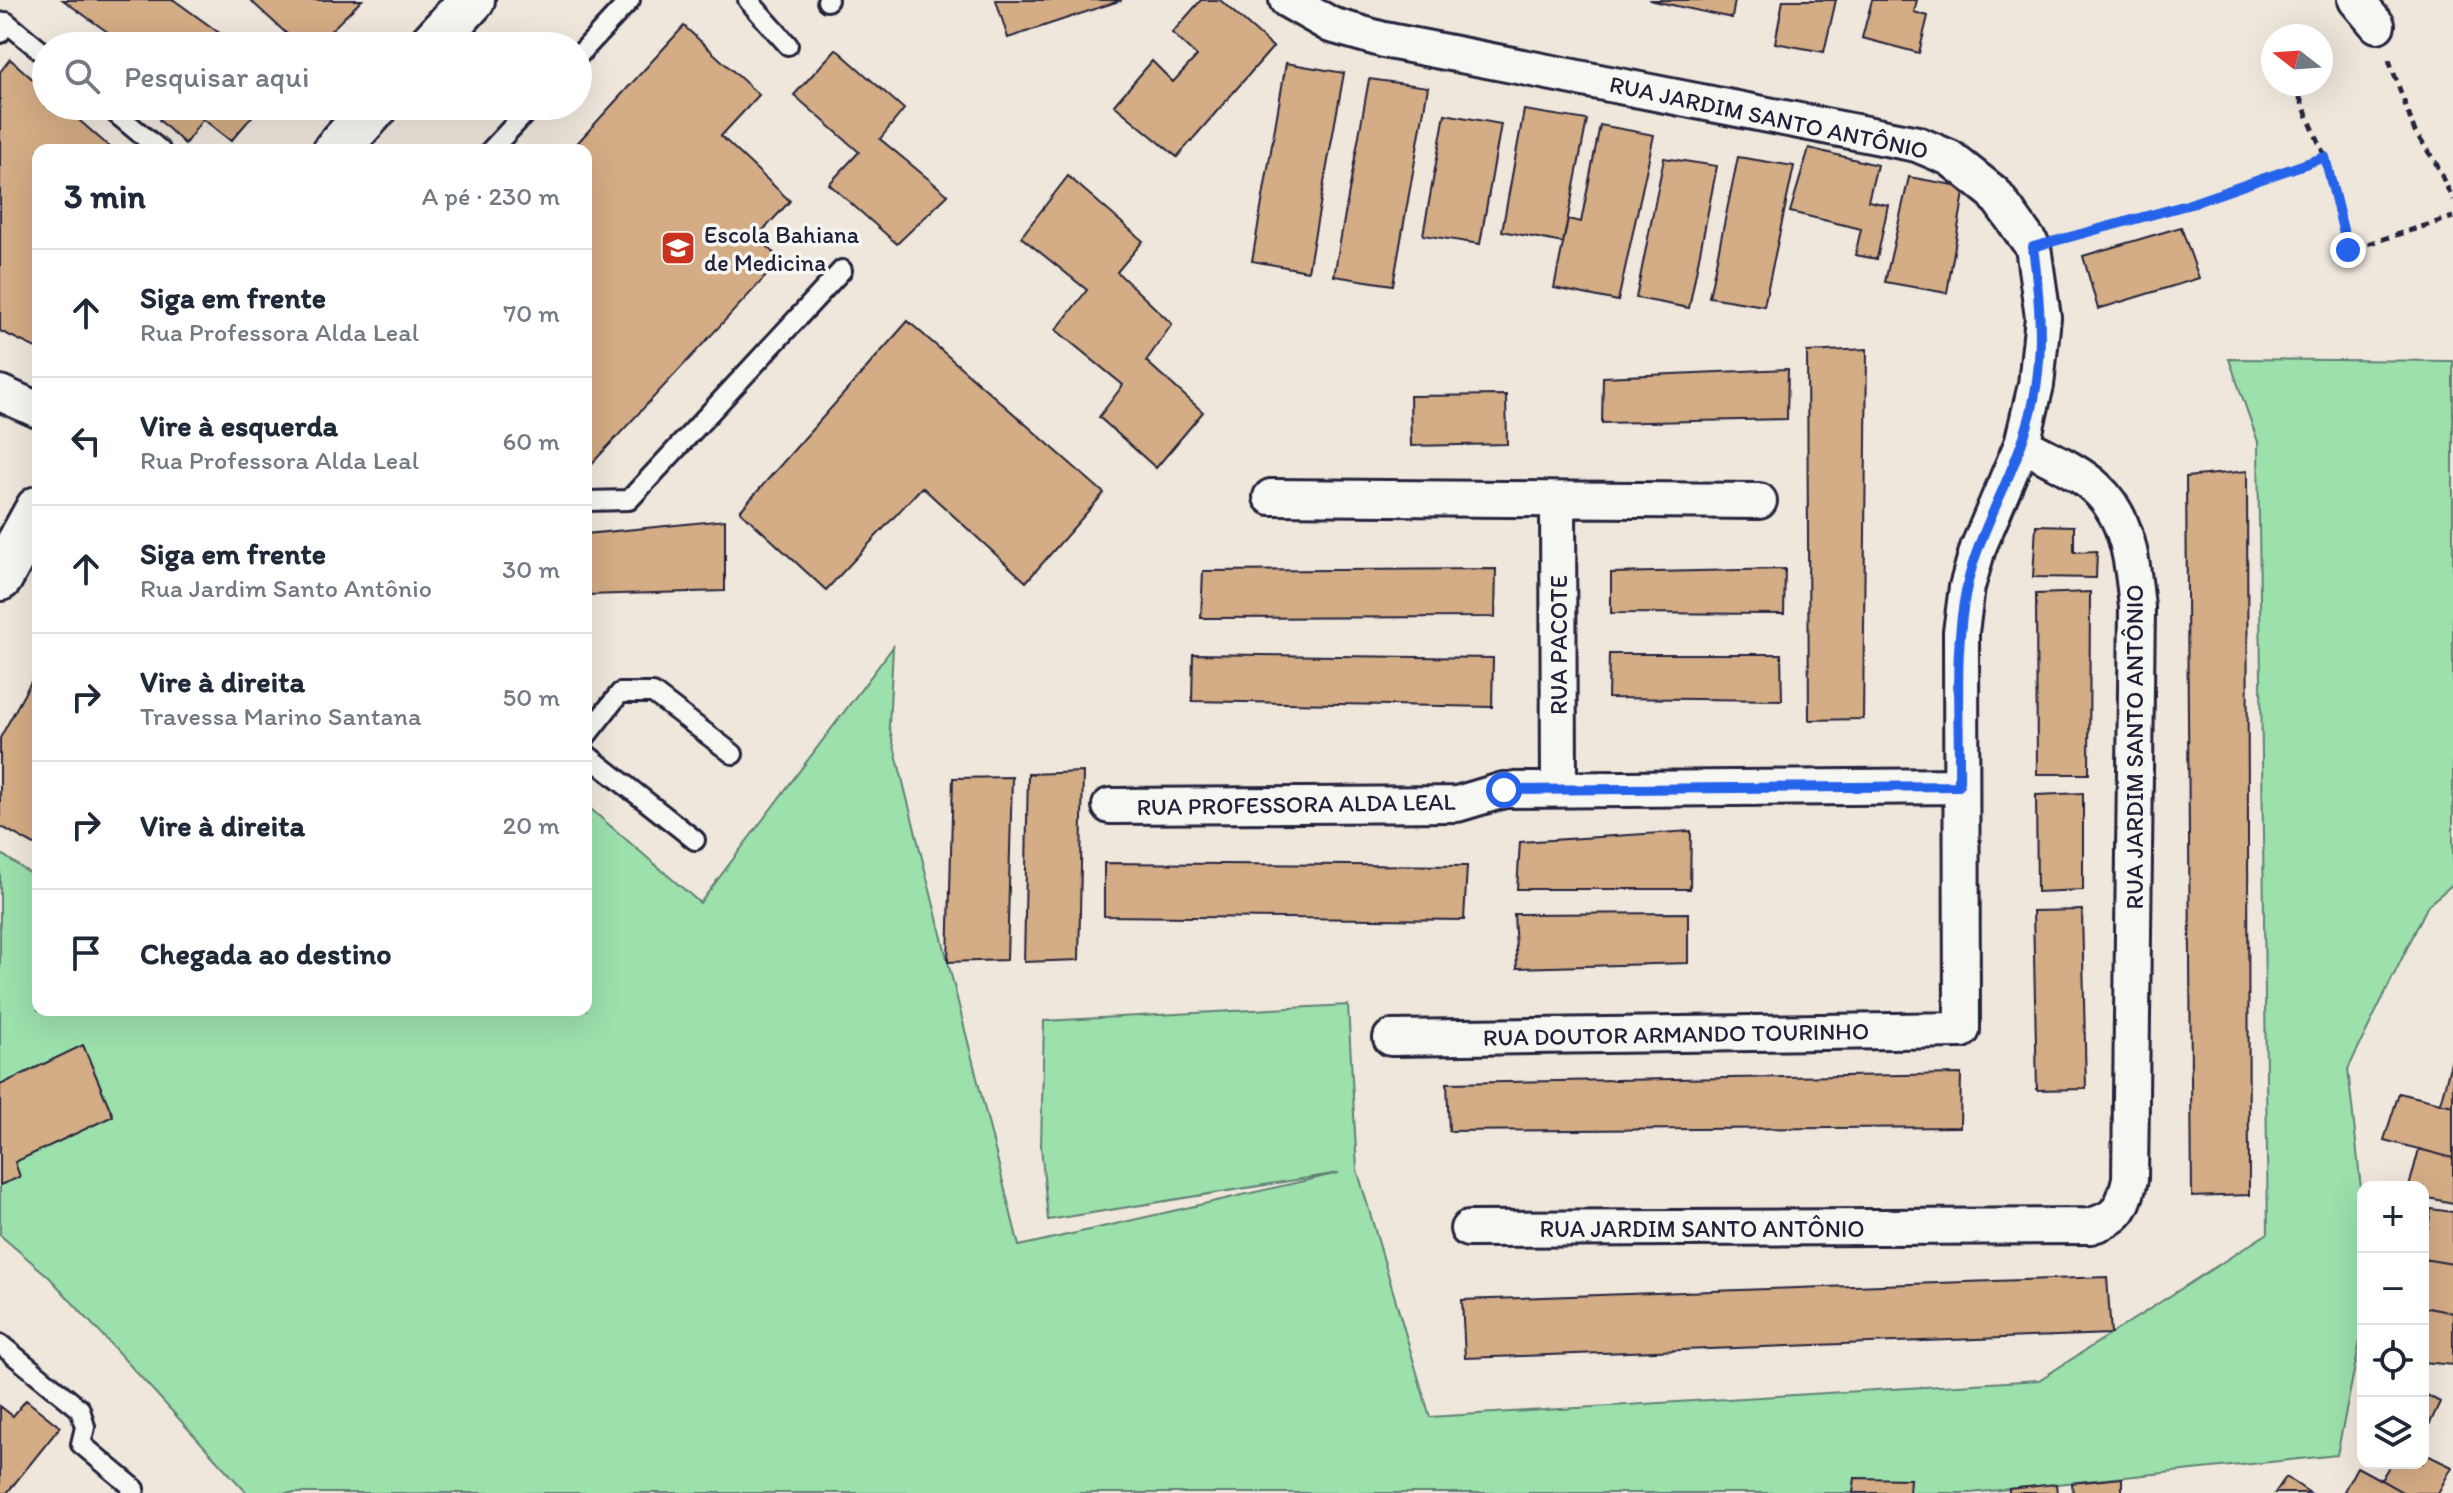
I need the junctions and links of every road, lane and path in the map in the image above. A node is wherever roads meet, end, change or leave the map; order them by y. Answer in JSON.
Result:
{"nodes":[{"id":1,"x":472,"y":0,"type":"edge"},
{"id":2,"x":630,"y":0,"type":"edge"},
{"id":3,"x":748,"y":0,"type":"edge"},
{"id":4,"x":1287,"y":0,"type":"edge"},
{"id":5,"x":2372,"y":8,"type":"edge"},
{"id":6,"x":443,"y":32,"type":"edge"},
{"id":7,"x":0,"y":33,"type":"edge"},
{"id":8,"x":592,"y":41,"type":"edge"},
{"id":9,"x":32,"y":43,"type":"edge"},
{"id":10,"x":788,"y":45,"type":"dead end"},
{"id":11,"x":2299,"y":96,"type":"edge"},
{"id":12,"x":124,"y":120,"type":"edge"},
{"id":13,"x":363,"y":120,"type":"edge"},
{"id":14,"x":519,"y":120,"type":"edge"},
{"id":15,"x":153,"y":144,"type":"edge"},
{"id":16,"x":341,"y":144,"type":"edge"},
{"id":17,"x":497,"y":144,"type":"edge"},
{"id":18,"x":2325,"y":157,"type":"junction"},
{"id":19,"x":2453,"y":200,"type":"edge"},
{"id":20,"x":2453,"y":217,"type":"edge"},
{"id":21,"x":2033,"y":247,"type":"junction"},
{"id":22,"x":842,"y":270,"type":"dead end"},
{"id":23,"x":0,"y":393,"type":"edge"},
{"id":24,"x":32,"y":407,"type":"edge"},
{"id":25,"x":2022,"y":444,"type":"junction"},
{"id":26,"x":1271,"y":497,"type":"dead end"},
{"id":27,"x":592,"y":501,"type":"edge"},
{"id":28,"x":1558,"y":501,"type":"junction"},
{"id":29,"x":1759,"y":501,"type":"dead end"},
{"id":30,"x":32,"y":520,"type":"edge"},
{"id":31,"x":0,"y":578,"type":"edge"},
{"id":32,"x":592,"y":728,"type":"edge"},
{"id":33,"x":733,"y":754,"type":"dead end"},
{"id":34,"x":592,"y":759,"type":"edge"},
{"id":35,"x":1959,"y":786,"type":"junction"},
{"id":36,"x":1559,"y":789,"type":"junction"},
{"id":37,"x":1110,"y":806,"type":"dead end"},
{"id":38,"x":695,"y":840,"type":"dead end"},
{"id":39,"x":1391,"y":1038,"type":"dead end"},
{"id":40,"x":1468,"y":1229,"type":"dead end"},
{"id":41,"x":0,"y":1344,"type":"edge"},
{"id":42,"x":135,"y":1492,"type":"edge"}],
"edges":[{"from":1,"to":6,"type":"main road"},
{"from":2,"to":8,"type":"lane"},
{"from":3,"to":10,"type":"lane"},
{"from":4,"to":21,"type":"street","name":"RUA JARDIM SANTO ANTÔNIO"},
{"from":5,"to":19,"type":"path"},
{"from":7,"to":9,"type":"lane"},
{"from":11,"to":18,"type":"path"},
{"from":12,"to":15,"type":"lane"},
{"from":13,"to":16,"type":"main road"},
{"from":14,"to":17,"type":"lane"},
{"from":18,"to":20,"type":"path"},
{"from":18,"to":21,"type":"path"},
{"from":21,"to":25,"type":"street","name":"RUA JARDIM SANTO ANTÔNIO"},
{"from":22,"to":27,"type":"lane"},
{"from":23,"to":24,"type":"street"},
{"from":25,"to":35,"type":"street"},
{"from":25,"to":40,"type":"street","name":"RUA JARDIM SANTO ANTÔNIO"},
{"from":26,"to":28,"type":"street"},
{"from":28,"to":29,"type":"street"},
{"from":28,"to":36,"type":"street","name":"RUA PACOTE"},
{"from":30,"to":31,"type":"main road"},
{"from":32,"to":33,"type":"lane"},
{"from":34,"to":38,"type":"lane"},
{"from":35,"to":36,"type":"street","name":"RUA PROFESSORA ALDA LEAL"},
{"from":35,"to":39,"type":"street","name":"RUA DOUTOR ARMANDO TOURINHO"},
{"from":36,"to":37,"type":"street","name":"RUA PROFESSORA ALDA LEAL"},
{"from":41,"to":42,"type":"lane"}]}
